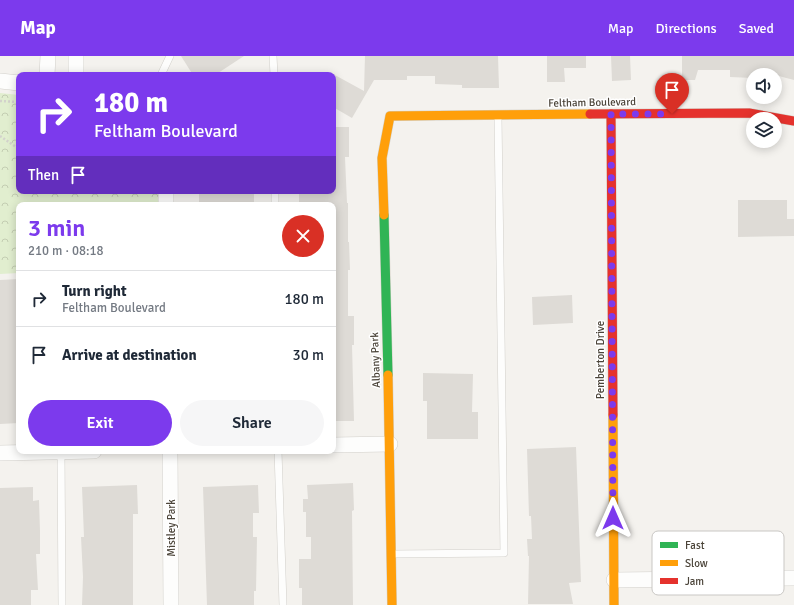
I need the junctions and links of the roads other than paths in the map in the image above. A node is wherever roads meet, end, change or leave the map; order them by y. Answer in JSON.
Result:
{"nodes":[{"id":1,"x":48,"y":56,"type":"edge"},
{"id":2,"x":76,"y":56,"type":"edge"},
{"id":3,"x":170,"y":56,"type":"edge"},
{"id":4,"x":274,"y":56,"type":"edge"},
{"id":5,"x":47,"y":72,"type":"edge"},
{"id":6,"x":76,"y":72,"type":"edge"},
{"id":7,"x":162,"y":72,"type":"edge"},
{"id":8,"x":274,"y":72,"type":"edge"},
{"id":9,"x":0,"y":81,"type":"edge"},
{"id":10,"x":16,"y":83,"type":"edge"},
{"id":11,"x":611,"y":114,"type":"junction"},
{"id":12,"x":498,"y":115,"type":"junction"},
{"id":13,"x":390,"y":116,"type":"joint"},
{"id":14,"x":794,"y":121,"type":"edge"},
{"id":15,"x":390,"y":444,"type":"junction"},
{"id":16,"x":336,"y":445,"type":"edge"},
{"id":17,"x":16,"y":452,"type":"edge"},
{"id":18,"x":0,"y":453,"type":"edge"},
{"id":19,"x":61,"y":454,"type":"edge"},
{"id":20,"x":170,"y":454,"type":"edge"},
{"id":21,"x":278,"y":454,"type":"edge"},
{"id":22,"x":391,"y":554,"type":"junction"},
{"id":23,"x":784,"y":578,"type":"edge"},
{"id":24,"x":794,"y":578,"type":"edge"},
{"id":25,"x":614,"y":580,"type":"junction"},
{"id":26,"x":652,"y":580,"type":"edge"},
{"id":27,"x":62,"y":605,"type":"edge"},
{"id":28,"x":171,"y":605,"type":"edge"},
{"id":29,"x":283,"y":605,"type":"edge"},
{"id":30,"x":392,"y":605,"type":"edge"},
{"id":31,"x":614,"y":605,"type":"edge"}],
"edges":[{"from":1,"to":5,"type":"street"},
{"from":2,"to":6,"type":"street"},
{"from":3,"to":7,"type":"lane"},
{"from":4,"to":8,"type":"lane"},
{"from":9,"to":10,"type":"street"},
{"from":11,"to":12,"type":"street","name":"Feltham Boulevard"},
{"from":11,"to":14,"type":"street","name":"Feltham Boulevard"},
{"from":11,"to":25,"type":"street","name":"Pemberton Drive"},
{"from":12,"to":13,"type":"street","name":"Feltham Boulevard"},
{"from":12,"to":22,"type":"lane"},
{"from":13,"to":15,"type":"street","name":"Albany Park"},
{"from":15,"to":16,"type":"street"},
{"from":15,"to":22,"type":"street","name":"Albany Park"},
{"from":17,"to":18,"type":"street"},
{"from":19,"to":27,"type":"lane"},
{"from":20,"to":28,"type":"street","name":"Mistley Park"},
{"from":21,"to":29,"type":"lane"},
{"from":22,"to":30,"type":"street","name":"Albany Park"},
{"from":23,"to":24,"type":"street"},
{"from":25,"to":26,"type":"street"},
{"from":25,"to":31,"type":"street","name":"Pemberton Drive"}]}
